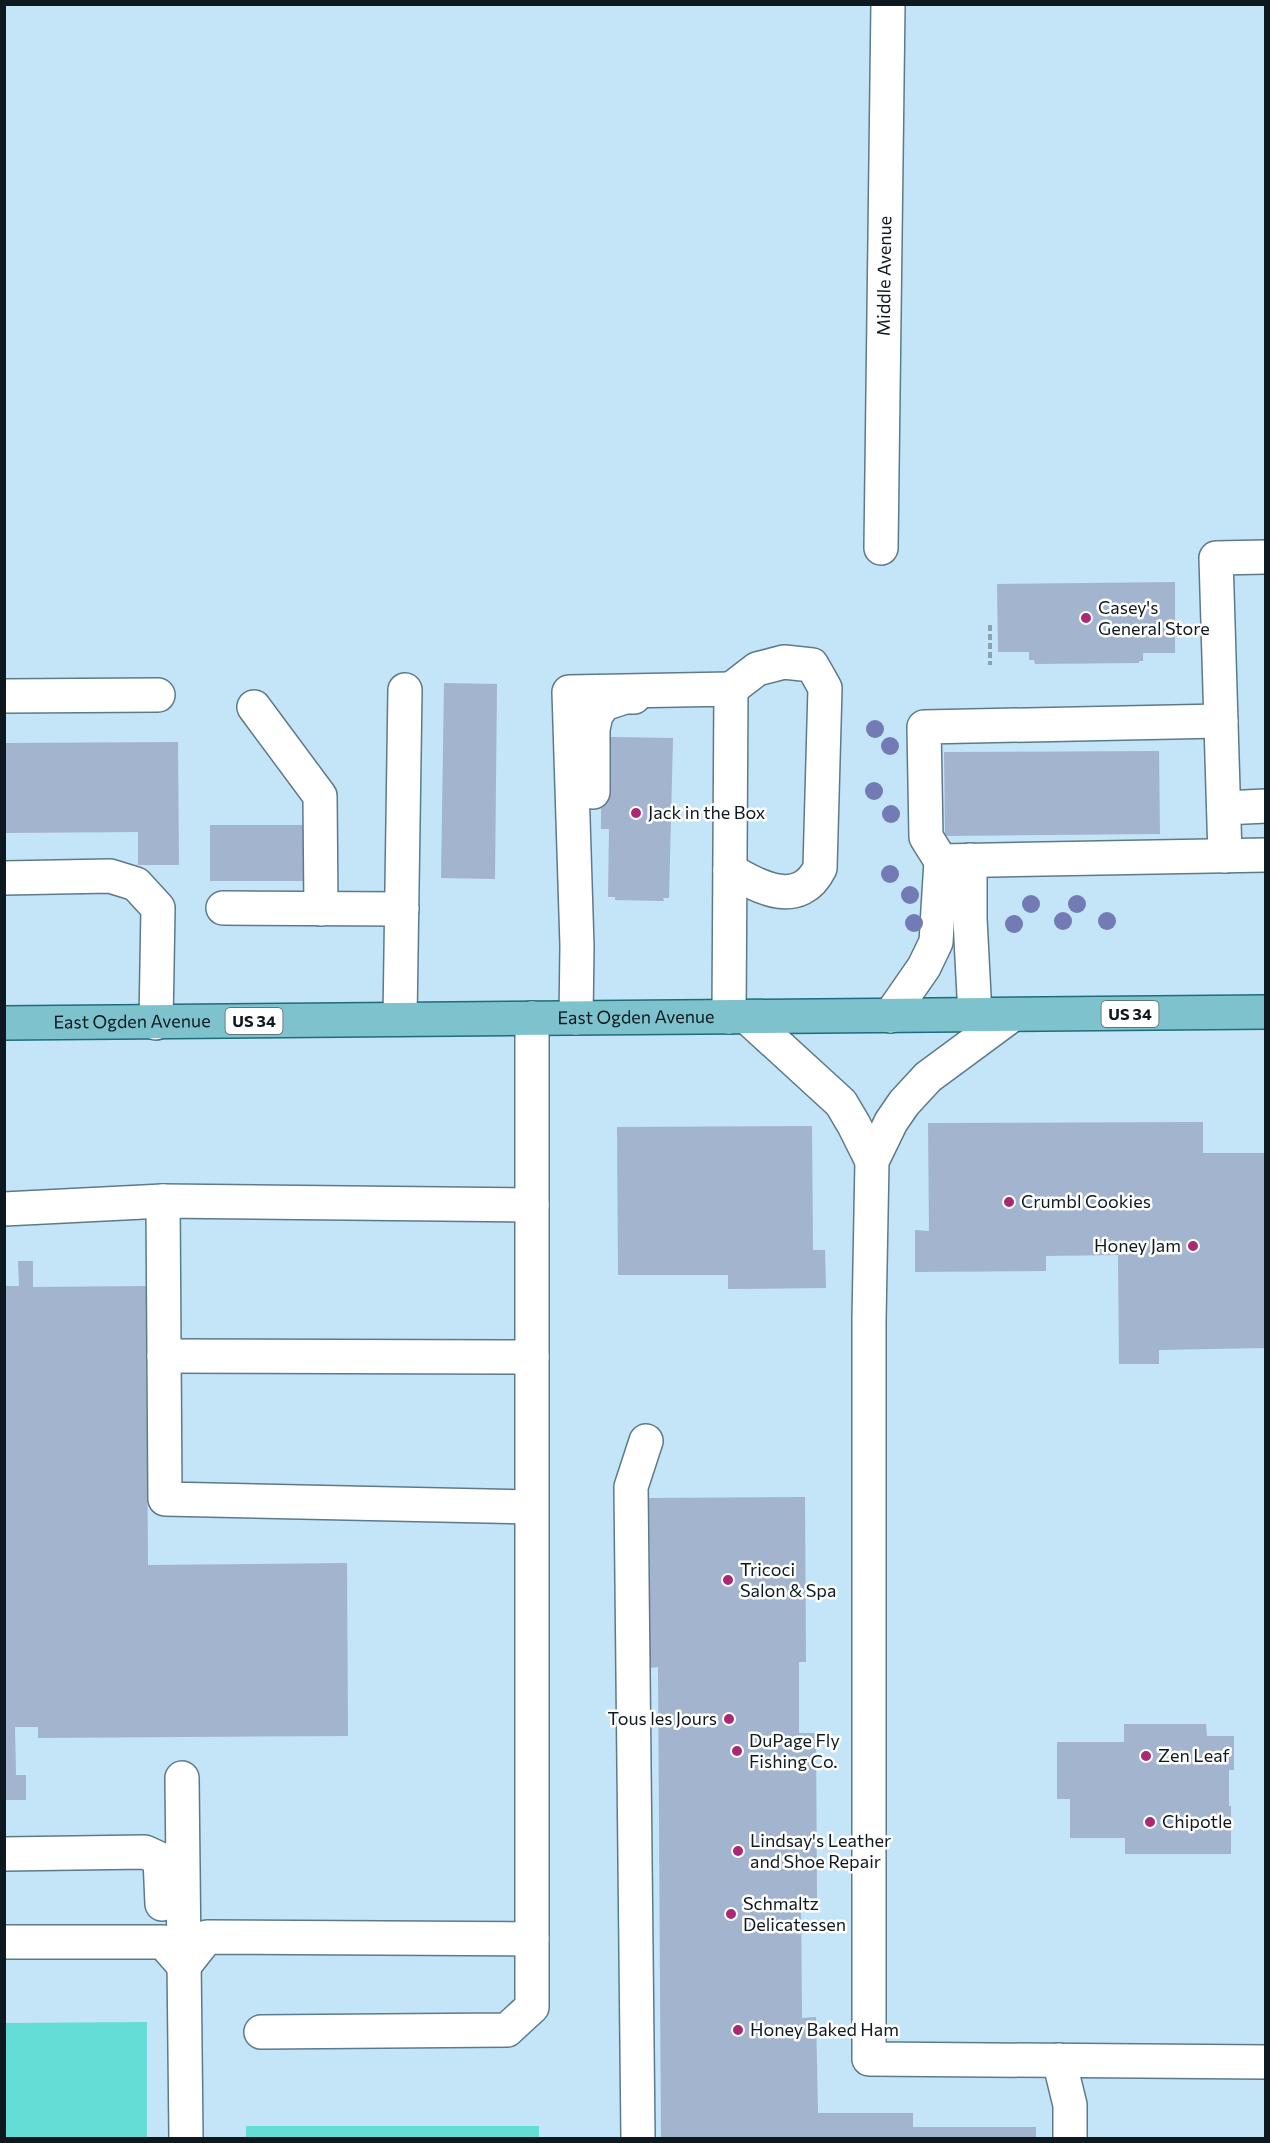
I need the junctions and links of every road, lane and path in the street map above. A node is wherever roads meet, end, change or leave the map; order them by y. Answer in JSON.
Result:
{"nodes":[{"id":1,"x":888,"y":4,"type":"edge"},
{"id":2,"x":881,"y":548,"type":"dead end"},
{"id":3,"x":1266,"y":557,"type":"edge"},
{"id":4,"x":990,"y":626,"type":"dead end"},
{"id":5,"x":990,"y":665,"type":"dead end"},
{"id":6,"x":731,"y":689,"type":"junction"},
{"id":7,"x":405,"y":690,"type":"dead end"},
{"id":8,"x":158,"y":695,"type":"dead end"},
{"id":9,"x":4,"y":696,"type":"edge"},
{"id":10,"x":254,"y":707,"type":"dead end"},
{"id":11,"x":1221,"y":721,"type":"junction"},
{"id":12,"x":730,"y":737,"type":"junction"},
{"id":13,"x":1266,"y":806,"type":"edge"},
{"id":14,"x":1224,"y":808,"type":"junction"},
{"id":15,"x":1225,"y":855,"type":"junction"},
{"id":16,"x":1266,"y":855,"type":"edge"},
{"id":17,"x":955,"y":860,"type":"junction"},
{"id":18,"x":730,"y":870,"type":"junction"},
{"id":19,"x":4,"y":878,"type":"edge"},
{"id":20,"x":575,"y":893,"type":"junction"},
{"id":21,"x":223,"y":908,"type":"dead end"},
{"id":22,"x":321,"y":909,"type":"junction"},
{"id":23,"x":402,"y":909,"type":"junction"},
{"id":24,"x":1266,"y":1012,"type":"edge"},
{"id":25,"x":975,"y":1015,"type":"junction"},
{"id":26,"x":1012,"y":1015,"type":"junction"},
{"id":27,"x":890,"y":1016,"type":"junction"},
{"id":28,"x":738,"y":1017,"type":"junction"},
{"id":29,"x":532,"y":1018,"type":"junction"},
{"id":30,"x":576,"y":1018,"type":"junction"},
{"id":31,"x":400,"y":1019,"type":"junction"},
{"id":32,"x":4,"y":1023,"type":"edge"},
{"id":33,"x":156,"y":1023,"type":"junction"},
{"id":34,"x":872,"y":1161,"type":"junction"},
{"id":35,"x":163,"y":1201,"type":"junction"},
{"id":36,"x":532,"y":1205,"type":"junction"},
{"id":37,"x":4,"y":1209,"type":"edge"},
{"id":38,"x":164,"y":1356,"type":"junction"},
{"id":39,"x":532,"y":1357,"type":"junction"},
{"id":40,"x":646,"y":1442,"type":"dead end"},
{"id":41,"x":531,"y":1507,"type":"junction"},
{"id":42,"x":182,"y":1778,"type":"dead end"},
{"id":43,"x":4,"y":1854,"type":"edge"},
{"id":44,"x":532,"y":1939,"type":"junction"},
{"id":45,"x":4,"y":1942,"type":"edge"},
{"id":46,"x":173,"y":1954,"type":"junction"},
{"id":47,"x":261,"y":2032,"type":"dead end"},
{"id":48,"x":1059,"y":2060,"type":"junction"},
{"id":49,"x":1266,"y":2062,"type":"edge"},
{"id":50,"x":186,"y":2139,"type":"edge"},
{"id":51,"x":638,"y":2139,"type":"edge"},
{"id":52,"x":1070,"y":2139,"type":"edge"}],
"edges":[{"from":1,"to":2,"type":"street","name":"Middle Avenue"},
{"from":3,"to":11,"type":"street"},
{"from":4,"to":5,"type":"path"},
{"from":6,"to":12,"type":"street"},
{"from":6,"to":18,"type":"street"},
{"from":6,"to":20,"type":"street"},
{"from":7,"to":23,"type":"street"},
{"from":8,"to":9,"type":"street"},
{"from":10,"to":22,"type":"street"},
{"from":11,"to":14,"type":"street"},
{"from":11,"to":17,"type":"street"},
{"from":12,"to":18,"type":"street"},
{"from":12,"to":20,"type":"street"},
{"from":13,"to":14,"type":"street"},
{"from":14,"to":15,"type":"street"},
{"from":15,"to":16,"type":"street"},
{"from":15,"to":17,"type":"street"},
{"from":17,"to":25,"type":"street"},
{"from":17,"to":27,"type":"street"},
{"from":18,"to":28,"type":"street"},
{"from":19,"to":33,"type":"street"},
{"from":20,"to":30,"type":"street"},
{"from":21,"to":22,"type":"street"},
{"from":22,"to":23,"type":"street"},
{"from":23,"to":31,"type":"street"},
{"from":24,"to":26,"type":"main road","name":"East Ogden Avenue","number":"US 34"},
{"from":25,"to":26,"type":"main road","name":"East Ogden Avenue","number":"US 34"},
{"from":25,"to":27,"type":"main road","name":"East Ogden Avenue","number":"US 34"},
{"from":26,"to":34,"type":"street"},
{"from":27,"to":28,"type":"main road","name":"East Ogden Avenue","number":"US 34"},
{"from":28,"to":30,"type":"main road","name":"East Ogden Avenue","number":"US 34"},
{"from":28,"to":34,"type":"street"},
{"from":29,"to":30,"type":"main road","name":"East Ogden Avenue","number":"US 34"},
{"from":29,"to":31,"type":"main road","name":"East Ogden Avenue","number":"US 34"},
{"from":29,"to":36,"type":"street"},
{"from":31,"to":33,"type":"main road","name":"East Ogden Avenue","number":"US 34"},
{"from":32,"to":33,"type":"main road","name":"East Ogden Avenue","number":"US 34"},
{"from":34,"to":48,"type":"street"},
{"from":35,"to":36,"type":"street"},
{"from":35,"to":37,"type":"street"},
{"from":35,"to":38,"type":"street"},
{"from":36,"to":39,"type":"street"},
{"from":38,"to":39,"type":"street"},
{"from":38,"to":41,"type":"street"},
{"from":39,"to":41,"type":"street"},
{"from":40,"to":51,"type":"street"},
{"from":41,"to":44,"type":"street"},
{"from":42,"to":46,"type":"street"},
{"from":43,"to":46,"type":"street"},
{"from":44,"to":46,"type":"street"},
{"from":44,"to":47,"type":"street"},
{"from":45,"to":46,"type":"street"},
{"from":46,"to":50,"type":"street"},
{"from":48,"to":49,"type":"street"},
{"from":48,"to":52,"type":"street"}]}
